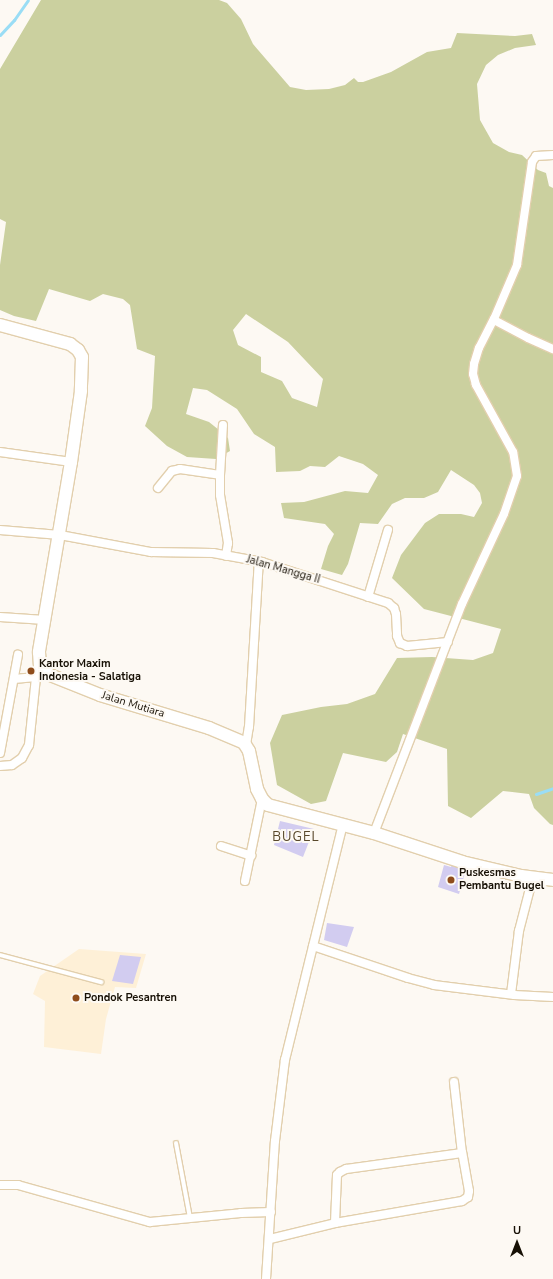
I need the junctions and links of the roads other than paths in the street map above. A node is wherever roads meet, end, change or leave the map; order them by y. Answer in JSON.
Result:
{"nodes":[{"id":1,"x":553,"y":155,"type":"edge"},
{"id":2,"x":494,"y":320,"type":"junction"},
{"id":3,"x":0,"y":324,"type":"edge"},
{"id":4,"x":553,"y":349,"type":"edge"},
{"id":5,"x":223,"y":424,"type":"dead end"},
{"id":6,"x":0,"y":452,"type":"edge"},
{"id":7,"x":71,"y":462,"type":"junction"},
{"id":8,"x":220,"y":475,"type":"junction"},
{"id":9,"x":158,"y":488,"type":"dead end"},
{"id":10,"x":0,"y":530,"type":"edge"},
{"id":11,"x":388,"y":530,"type":"dead end"},
{"id":12,"x":60,"y":535,"type":"junction"},
{"id":13,"x":226,"y":556,"type":"junction"},
{"id":14,"x":259,"y":561,"type":"junction"},
{"id":15,"x":368,"y":597,"type":"junction"},
{"id":16,"x":0,"y":617,"type":"edge"},
{"id":17,"x":45,"y":620,"type":"junction"},
{"id":18,"x":448,"y":642,"type":"junction"},
{"id":19,"x":18,"y":655,"type":"dead end"},
{"id":20,"x":38,"y":672,"type":"junction"},
{"id":21,"x":14,"y":679,"type":"junction"},
{"id":22,"x":3,"y":725,"type":"edge"},
{"id":23,"x":246,"y":746,"type":"junction"},
{"id":24,"x":0,"y":753,"type":"edge"},
{"id":25,"x":0,"y":766,"type":"edge"},
{"id":26,"x":262,"y":799,"type":"junction"},
{"id":27,"x":343,"y":824,"type":"junction"},
{"id":28,"x":374,"y":833,"type":"junction"},
{"id":29,"x":221,"y":846,"type":"dead end"},
{"id":30,"x":250,"y":856,"type":"junction"},
{"id":31,"x":533,"y":878,"type":"junction"},
{"id":32,"x":553,"y":880,"type":"edge"},
{"id":33,"x":245,"y":881,"type":"dead end"},
{"id":34,"x":313,"y":946,"type":"junction"},
{"id":35,"x":0,"y":955,"type":"edge"},
{"id":36,"x":101,"y":982,"type":"dead end"},
{"id":37,"x":511,"y":994,"type":"junction"},
{"id":38,"x":553,"y":997,"type":"edge"},
{"id":39,"x":454,"y":1082,"type":"dead end"},
{"id":40,"x":176,"y":1143,"type":"dead end"},
{"id":41,"x":462,"y":1153,"type":"junction"},
{"id":42,"x":0,"y":1185,"type":"edge"},
{"id":43,"x":271,"y":1212,"type":"junction"},
{"id":44,"x":190,"y":1218,"type":"junction"},
{"id":45,"x":335,"y":1223,"type":"junction"},
{"id":46,"x":270,"y":1239,"type":"junction"},
{"id":47,"x":266,"y":1279,"type":"edge"}],
"edges":[{"from":1,"to":2,"type":"street"},
{"from":2,"to":4,"type":"street"},
{"from":2,"to":18,"type":"street"},
{"from":3,"to":7,"type":"street"},
{"from":5,"to":8,"type":"street"},
{"from":6,"to":7,"type":"street"},
{"from":7,"to":12,"type":"street"},
{"from":8,"to":9,"type":"street"},
{"from":8,"to":13,"type":"street"},
{"from":10,"to":12,"type":"street","name":"Jalan Mangga II"},
{"from":11,"to":15,"type":"street"},
{"from":12,"to":13,"type":"street","name":"Jalan Mangga II"},
{"from":12,"to":17,"type":"street"},
{"from":13,"to":14,"type":"street","name":"Jalan Mangga II"},
{"from":14,"to":15,"type":"street","name":"Jalan Mangga II"},
{"from":14,"to":23,"type":"street"},
{"from":15,"to":18,"type":"street","name":"Jalan Mangga II"},
{"from":16,"to":17,"type":"street"},
{"from":17,"to":20,"type":"street"},
{"from":18,"to":28,"type":"street"},
{"from":19,"to":21,"type":"street"},
{"from":20,"to":21,"type":"street"},
{"from":20,"to":23,"type":"street","name":"Jalan Mutiara"},
{"from":20,"to":25,"type":"street"},
{"from":21,"to":22,"type":"street"},
{"from":22,"to":24,"type":"street"},
{"from":23,"to":26,"type":"street"},
{"from":26,"to":27,"type":"street"},
{"from":26,"to":30,"type":"street"},
{"from":27,"to":28,"type":"street"},
{"from":27,"to":34,"type":"street"},
{"from":28,"to":31,"type":"street"},
{"from":29,"to":30,"type":"street"},
{"from":30,"to":33,"type":"street"},
{"from":31,"to":32,"type":"street"},
{"from":31,"to":37,"type":"street"},
{"from":34,"to":37,"type":"street"},
{"from":34,"to":43,"type":"street"},
{"from":35,"to":36,"type":"lane"},
{"from":37,"to":38,"type":"street"},
{"from":39,"to":41,"type":"street"},
{"from":40,"to":44,"type":"lane"},
{"from":41,"to":45,"type":"street"},
{"from":41,"to":45,"type":"street"},
{"from":42,"to":44,"type":"street"},
{"from":43,"to":44,"type":"street"},
{"from":43,"to":46,"type":"street"},
{"from":45,"to":46,"type":"street"},
{"from":46,"to":47,"type":"street"}]}
